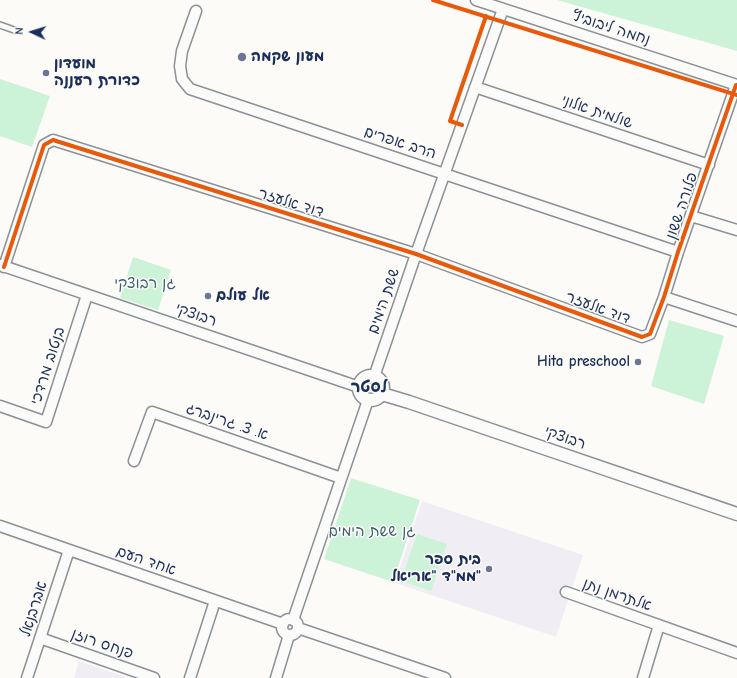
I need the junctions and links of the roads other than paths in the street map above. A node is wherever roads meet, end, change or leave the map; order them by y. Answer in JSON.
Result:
{"nodes":[{"id":1,"x":476,"y":0,"type":"edge"},
{"id":2,"x":503,"y":9,"type":"junction"},
{"id":3,"x":196,"y":12,"type":"dead end"},
{"id":4,"x":0,"y":25,"type":"edge"},
{"id":5,"x":17,"y":31,"type":"dead end"},
{"id":6,"x":737,"y":85,"type":"edge"},
{"id":7,"x":475,"y":87,"type":"junction"},
{"id":8,"x":709,"y":165,"type":"junction"},
{"id":9,"x":444,"y":174,"type":"junction"},
{"id":10,"x":691,"y":216,"type":"junction"},
{"id":11,"x":737,"y":230,"type":"edge"},
{"id":12,"x":678,"y":252,"type":"junction"},
{"id":13,"x":416,"y":254,"type":"junction"},
{"id":14,"x":2,"y":266,"type":"edge"},
{"id":15,"x":87,"y":295,"type":"junction"},
{"id":16,"x":664,"y":297,"type":"junction"},
{"id":17,"x":737,"y":322,"type":"edge"},
{"id":18,"x":650,"y":334,"type":"joint"},
{"id":19,"x":374,"y":377,"type":"junction"},
{"id":20,"x":360,"y":387,"type":"junction"},
{"id":21,"x":382,"y":394,"type":"junction"},
{"id":22,"x":368,"y":400,"type":"junction"},
{"id":23,"x":0,"y":406,"type":"edge"},
{"id":24,"x":134,"y":461,"type":"dead end"},
{"id":25,"x":341,"y":478,"type":"junction"},
{"id":26,"x":737,"y":514,"type":"edge"},
{"id":27,"x":0,"y":526,"type":"edge"},
{"id":28,"x":69,"y":550,"type":"junction"},
{"id":29,"x":566,"y":592,"type":"dead end"},
{"id":30,"x":215,"y":601,"type":"junction"},
{"id":31,"x":283,"y":624,"type":"junction"},
{"id":32,"x":296,"y":624,"type":"junction"},
{"id":33,"x":660,"y":625,"type":"junction"},
{"id":34,"x":289,"y":635,"type":"junction"},
{"id":35,"x":40,"y":638,"type":"junction"},
{"id":36,"x":737,"y":653,"type":"edge"},
{"id":37,"x":27,"y":678,"type":"edge"},
{"id":38,"x":154,"y":678,"type":"edge"},
{"id":39,"x":190,"y":678,"type":"edge"},
{"id":40,"x":276,"y":678,"type":"edge"},
{"id":41,"x":445,"y":678,"type":"edge"},
{"id":42,"x":643,"y":678,"type":"edge"}],
"edges":[{"from":1,"to":2,"type":"street","name":"נחמה ליבוביץ"},
{"from":2,"to":6,"type":"street","name":"נחמה ליבוביץ"},
{"from":2,"to":7,"type":"street","name":"ששת הימים"},
{"from":3,"to":9,"type":"street","name":"הרב אפרים"},
{"from":4,"to":5,"type":"lane"},
{"from":6,"to":8,"type":"street","name":"פלורה ששון"},
{"from":7,"to":8,"type":"street","name":"שולמית אלוני"},
{"from":7,"to":9,"type":"street","name":"ששת הימים"},
{"from":8,"to":10,"type":"street","name":"פלורה ששון"},
{"from":9,"to":12,"type":"street","name":"הרב אפרים"},
{"from":9,"to":13,"type":"street","name":"ששת הימים"},
{"from":10,"to":11,"type":"street"},
{"from":10,"to":12,"type":"street","name":"פלורה ששון"},
{"from":12,"to":16,"type":"street","name":"פלורה ששון"},
{"from":13,"to":14,"type":"street","name":"דוד אלעזר"},
{"from":13,"to":18,"type":"street","name":"דוד אלעזר"},
{"from":13,"to":19,"type":"street","name":"ששת הימים"},
{"from":14,"to":15,"type":"street","name":"רבוצקי"},
{"from":15,"to":20,"type":"street","name":"רבוצקי"},
{"from":15,"to":23,"type":"street","name":"בנטוב מרדכי"},
{"from":16,"to":17,"type":"street"},
{"from":16,"to":18,"type":"street","name":"פלורה ששון"},
{"from":19,"to":20,"type":"street"},
{"from":19,"to":21,"type":"street"},
{"from":20,"to":22,"type":"street"},
{"from":21,"to":22,"type":"street"},
{"from":21,"to":26,"type":"street","name":"רבוצקי"},
{"from":22,"to":25,"type":"street"},
{"from":24,"to":25,"type":"street","name":"א. צ. גרינברג"},
{"from":25,"to":32,"type":"street"},
{"from":27,"to":28,"type":"street","name":"אחד העם"},
{"from":28,"to":30,"type":"street","name":"אחד העם"},
{"from":28,"to":35,"type":"street","name":"אברבנאל"},
{"from":29,"to":33,"type":"street","name":"אלתרמן נתן"},
{"from":30,"to":31,"type":"street","name":"אחד העם"},
{"from":30,"to":39,"type":"street"},
{"from":31,"to":32,"type":"street"},
{"from":31,"to":34,"type":"street"},
{"from":32,"to":34,"type":"street"},
{"from":32,"to":41,"type":"street"},
{"from":33,"to":36,"type":"street","name":"אלתרמן נתן"},
{"from":33,"to":42,"type":"street","name":"אלתרמן נתן"},
{"from":34,"to":40,"type":"street"},
{"from":35,"to":37,"type":"street","name":"אברבנאל"},
{"from":35,"to":38,"type":"street","name":"פנחס רוזן"}]}
